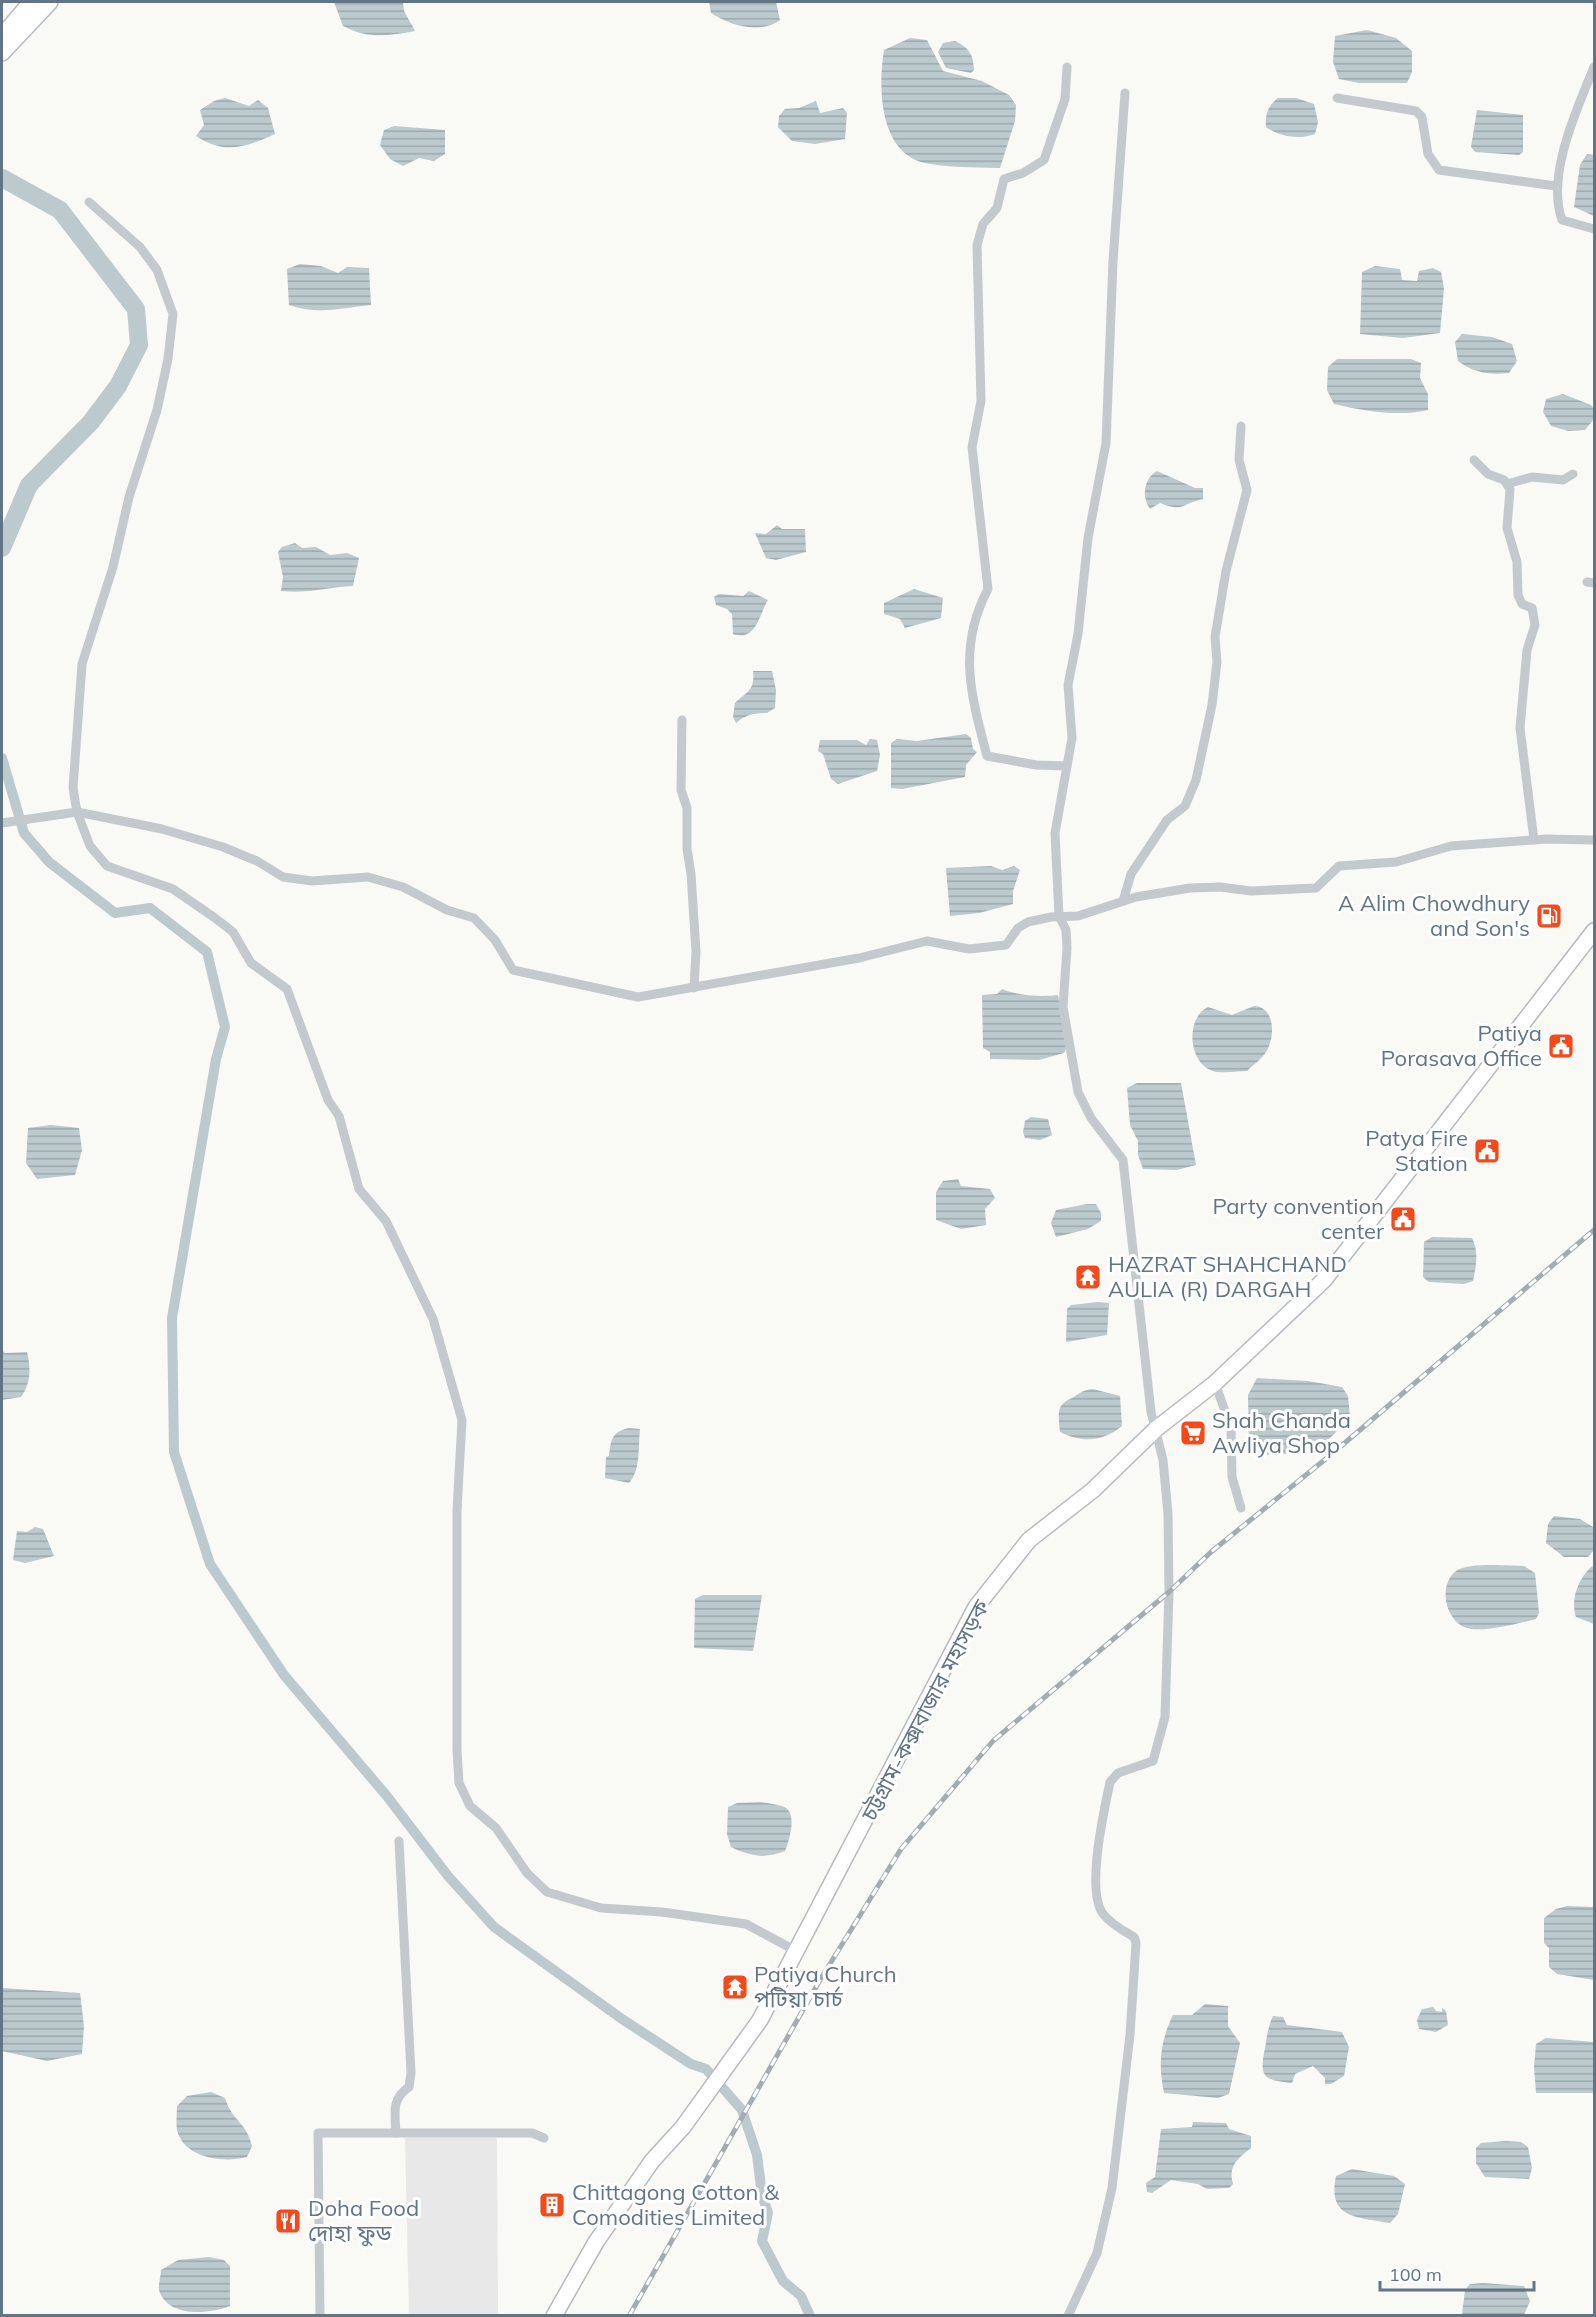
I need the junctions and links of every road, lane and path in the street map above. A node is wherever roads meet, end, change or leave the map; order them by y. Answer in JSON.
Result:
{"nodes":[{"id":1,"x":32,"y":2,"type":"edge"},
{"id":2,"x":50,"y":2,"type":"edge"},
{"id":3,"x":2,"y":36,"type":"edge"},
{"id":4,"x":2,"y":53,"type":"edge"},
{"id":5,"x":1067,"y":67,"type":"dead end"},
{"id":6,"x":1594,"y":67,"type":"edge"},
{"id":7,"x":1125,"y":93,"type":"dead end"},
{"id":8,"x":1337,"y":98,"type":"dead end"},
{"id":9,"x":1556,"y":186,"type":"junction"},
{"id":10,"x":89,"y":202,"type":"dead end"},
{"id":11,"x":1594,"y":230,"type":"edge"},
{"id":12,"x":1241,"y":426,"type":"dead end"},
{"id":13,"x":1474,"y":460,"type":"dead end"},
{"id":14,"x":1573,"y":474,"type":"dead end"},
{"id":15,"x":1507,"y":484,"type":"junction"},
{"id":16,"x":682,"y":720,"type":"dead end"},
{"id":17,"x":1067,"y":766,"type":"junction"},
{"id":18,"x":77,"y":812,"type":"junction"},
{"id":19,"x":2,"y":823,"type":"edge"},
{"id":20,"x":1534,"y":840,"type":"junction"},
{"id":21,"x":1594,"y":840,"type":"edge"},
{"id":22,"x":1123,"y":901,"type":"junction"},
{"id":23,"x":1059,"y":916,"type":"junction"},
{"id":24,"x":1594,"y":931,"type":"edge"},
{"id":25,"x":694,"y":988,"type":"junction"},
{"id":26,"x":1215,"y":1383,"type":"junction"},
{"id":27,"x":1156,"y":1429,"type":"junction"},
{"id":28,"x":1241,"y":1508,"type":"dead end"},
{"id":29,"x":399,"y":1841,"type":"dead end"},
{"id":30,"x":798,"y":1952,"type":"junction"},
{"id":31,"x":396,"y":2133,"type":"junction"},
{"id":32,"x":544,"y":2138,"type":"dead end"},
{"id":33,"x":320,"y":2316,"type":"edge"},
{"id":34,"x":555,"y":2316,"type":"edge"},
{"id":35,"x":1068,"y":2316,"type":"edge"}],
"edges":[{"from":1,"to":3,"type":"main road"},
{"from":2,"to":4,"type":"main road"},
{"from":5,"to":17,"type":"street"},
{"from":6,"to":9,"type":"street"},
{"from":7,"to":17,"type":"street"},
{"from":8,"to":9,"type":"street"},
{"from":9,"to":11,"type":"street"},
{"from":10,"to":18,"type":"street"},
{"from":12,"to":22,"type":"street"},
{"from":13,"to":15,"type":"street"},
{"from":14,"to":15,"type":"street"},
{"from":15,"to":20,"type":"street"},
{"from":16,"to":25,"type":"street"},
{"from":17,"to":23,"type":"street"},
{"from":18,"to":19,"type":"street"},
{"from":18,"to":25,"type":"street"},
{"from":18,"to":30,"type":"street"},
{"from":20,"to":21,"type":"street"},
{"from":20,"to":22,"type":"street"},
{"from":22,"to":23,"type":"street"},
{"from":23,"to":25,"type":"street"},
{"from":23,"to":27,"type":"street"},
{"from":24,"to":26,"type":"main road","name":"চট্টগ্রাম-কক্সবাজার মহাসড়ক"},
{"from":26,"to":27,"type":"main road","name":"চট্টগ্রাম-কক্সবাজার মহাসড়ক"},
{"from":26,"to":28,"type":"street"},
{"from":27,"to":30,"type":"main road","name":"চট্টগ্রাম-কক্সবাজার মহাসড়ক"},
{"from":27,"to":35,"type":"street"},
{"from":29,"to":31,"type":"street"},
{"from":30,"to":34,"type":"main road","name":"চট্টগ্রাম-কক্সবাজার মহাসড়ক"},
{"from":31,"to":32,"type":"street"},
{"from":31,"to":33,"type":"street"}]}
